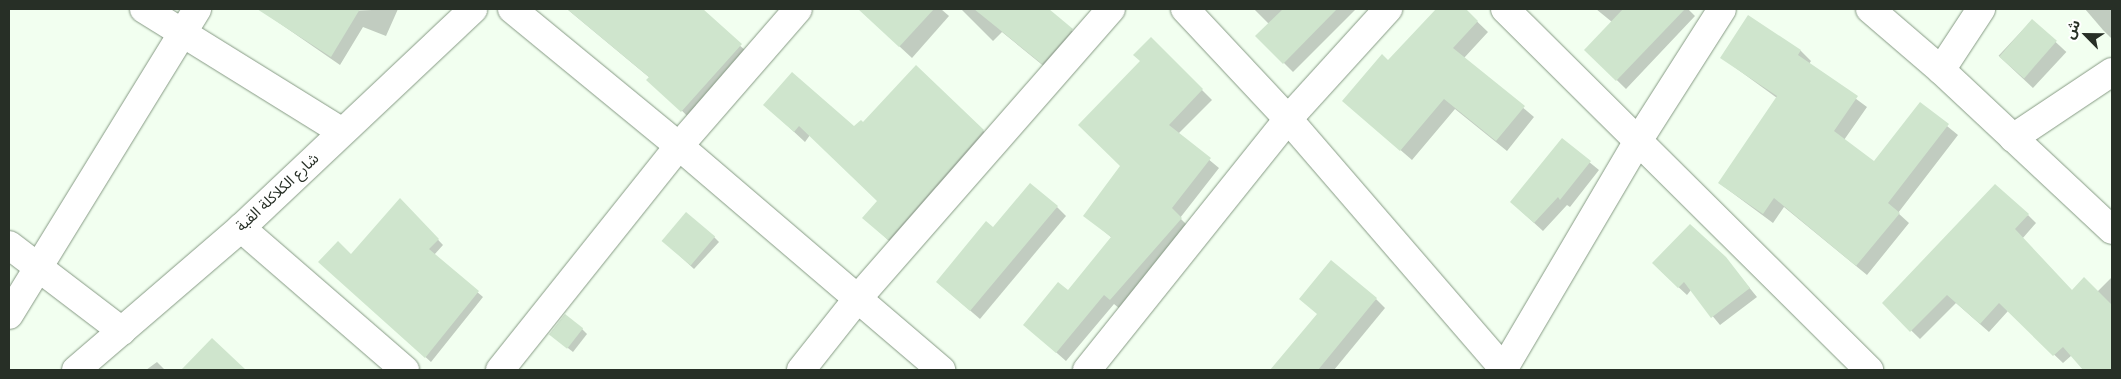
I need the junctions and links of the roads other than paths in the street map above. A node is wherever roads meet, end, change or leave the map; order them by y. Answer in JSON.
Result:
{"nodes":[{"id":1,"x":144,"y":9,"type":"edge"},
{"id":2,"x":197,"y":9,"type":"edge"},
{"id":3,"x":473,"y":9,"type":"edge"},
{"id":4,"x":512,"y":9,"type":"edge"},
{"id":5,"x":798,"y":9,"type":"edge"},
{"id":6,"x":1111,"y":9,"type":"edge"},
{"id":7,"x":1185,"y":9,"type":"edge"},
{"id":8,"x":1388,"y":9,"type":"edge"},
{"id":9,"x":1505,"y":9,"type":"edge"},
{"id":10,"x":1722,"y":9,"type":"edge"},
{"id":11,"x":1870,"y":9,"type":"edge"},
{"id":12,"x":1981,"y":9,"type":"edge"},
{"id":13,"x":182,"y":34,"type":"junction"},
{"id":14,"x":1941,"y":70,"type":"junction"},
{"id":15,"x":2112,"y":72,"type":"edge"},
{"id":16,"x":1288,"y":119,"type":"junction"},
{"id":17,"x":342,"y":132,"type":"junction"},
{"id":18,"x":2013,"y":138,"type":"junction"},
{"id":19,"x":1638,"y":141,"type":"junction"},
{"id":20,"x":679,"y":146,"type":"junction"},
{"id":21,"x":241,"y":228,"type":"junction"},
{"id":22,"x":2112,"y":230,"type":"edge"},
{"id":23,"x":9,"y":245,"type":"edge"},
{"id":24,"x":37,"y":268,"type":"junction"},
{"id":25,"x":858,"y":298,"type":"junction"},
{"id":26,"x":9,"y":315,"type":"edge"},
{"id":27,"x":122,"y":331,"type":"junction"},
{"id":28,"x":76,"y":370,"type":"edge"},
{"id":29,"x":405,"y":370,"type":"edge"},
{"id":30,"x":500,"y":370,"type":"edge"},
{"id":31,"x":801,"y":370,"type":"edge"},
{"id":32,"x":941,"y":370,"type":"edge"},
{"id":33,"x":1087,"y":370,"type":"edge"},
{"id":34,"x":1504,"y":370,"type":"edge"},
{"id":35,"x":1869,"y":370,"type":"edge"}],
"edges":[{"from":1,"to":13,"type":"street"},
{"from":2,"to":13,"type":"street"},
{"from":3,"to":17,"type":"street","name":"شارع الكلاكلة القبة"},
{"from":4,"to":20,"type":"street"},
{"from":5,"to":20,"type":"street"},
{"from":6,"to":25,"type":"street"},
{"from":7,"to":16,"type":"street"},
{"from":8,"to":16,"type":"street"},
{"from":9,"to":19,"type":"street"},
{"from":10,"to":19,"type":"street"},
{"from":11,"to":14,"type":"street"},
{"from":12,"to":14,"type":"street"},
{"from":13,"to":17,"type":"street"},
{"from":13,"to":24,"type":"street"},
{"from":14,"to":18,"type":"street"},
{"from":15,"to":18,"type":"street"},
{"from":16,"to":33,"type":"street"},
{"from":16,"to":34,"type":"street"},
{"from":17,"to":21,"type":"street","name":"شارع الكلاكلة القبة"},
{"from":18,"to":22,"type":"street"},
{"from":19,"to":34,"type":"street"},
{"from":19,"to":35,"type":"street"},
{"from":20,"to":25,"type":"street"},
{"from":20,"to":30,"type":"street"},
{"from":21,"to":27,"type":"street","name":"شارع الكلاكلة القبة"},
{"from":21,"to":29,"type":"street"},
{"from":23,"to":24,"type":"street"},
{"from":24,"to":26,"type":"street"},
{"from":24,"to":27,"type":"street"},
{"from":25,"to":31,"type":"street"},
{"from":25,"to":32,"type":"street"},
{"from":27,"to":28,"type":"street","name":"شارع الكلاكلة القبة"}]}
